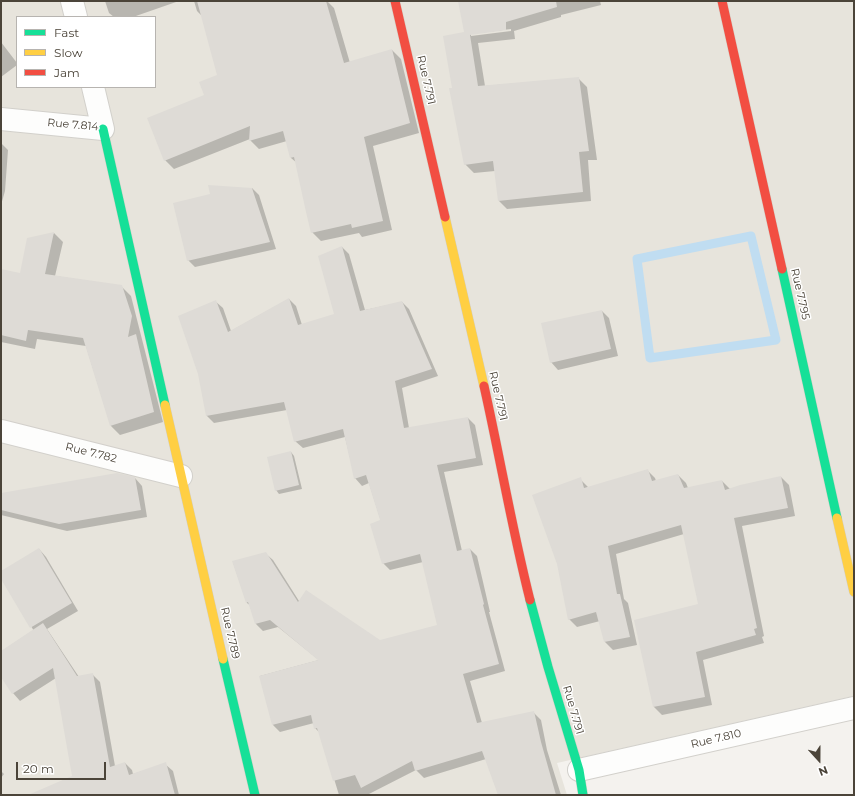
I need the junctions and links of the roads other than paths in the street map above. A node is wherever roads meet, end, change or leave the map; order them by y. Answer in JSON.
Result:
{"nodes":[{"id":1,"x":72,"y":1,"type":"edge"},
{"id":2,"x":395,"y":1,"type":"edge"},
{"id":3,"x":722,"y":1,"type":"edge"},
{"id":4,"x":76,"y":16,"type":"edge"},
{"id":5,"x":93,"y":88,"type":"edge"},
{"id":6,"x":1,"y":119,"type":"edge"},
{"id":7,"x":103,"y":129,"type":"junction"},
{"id":8,"x":1,"y":431,"type":"edge"},
{"id":9,"x":181,"y":476,"type":"junction"},
{"id":10,"x":854,"y":592,"type":"edge"},
{"id":11,"x":854,"y":708,"type":"edge"},
{"id":12,"x":578,"y":770,"type":"junction"},
{"id":13,"x":256,"y":795,"type":"edge"},
{"id":14,"x":583,"y":795,"type":"edge"}],
"edges":[{"from":1,"to":4,"type":"street"},
{"from":2,"to":12,"type":"street","name":"Rue 7.791"},
{"from":3,"to":10,"type":"street","name":"Rue 7.795"},
{"from":5,"to":7,"type":"street","name":"Rue 7.814"},
{"from":6,"to":7,"type":"street","name":"Rue 7.814"},
{"from":7,"to":9,"type":"street","name":"Rue 7.789"},
{"from":8,"to":9,"type":"street","name":"Rue 7.782"},
{"from":9,"to":13,"type":"street","name":"Rue 7.789"},
{"from":11,"to":12,"type":"street","name":"Rue 7.810"},
{"from":12,"to":14,"type":"street","name":"Rue 7.791"}]}
